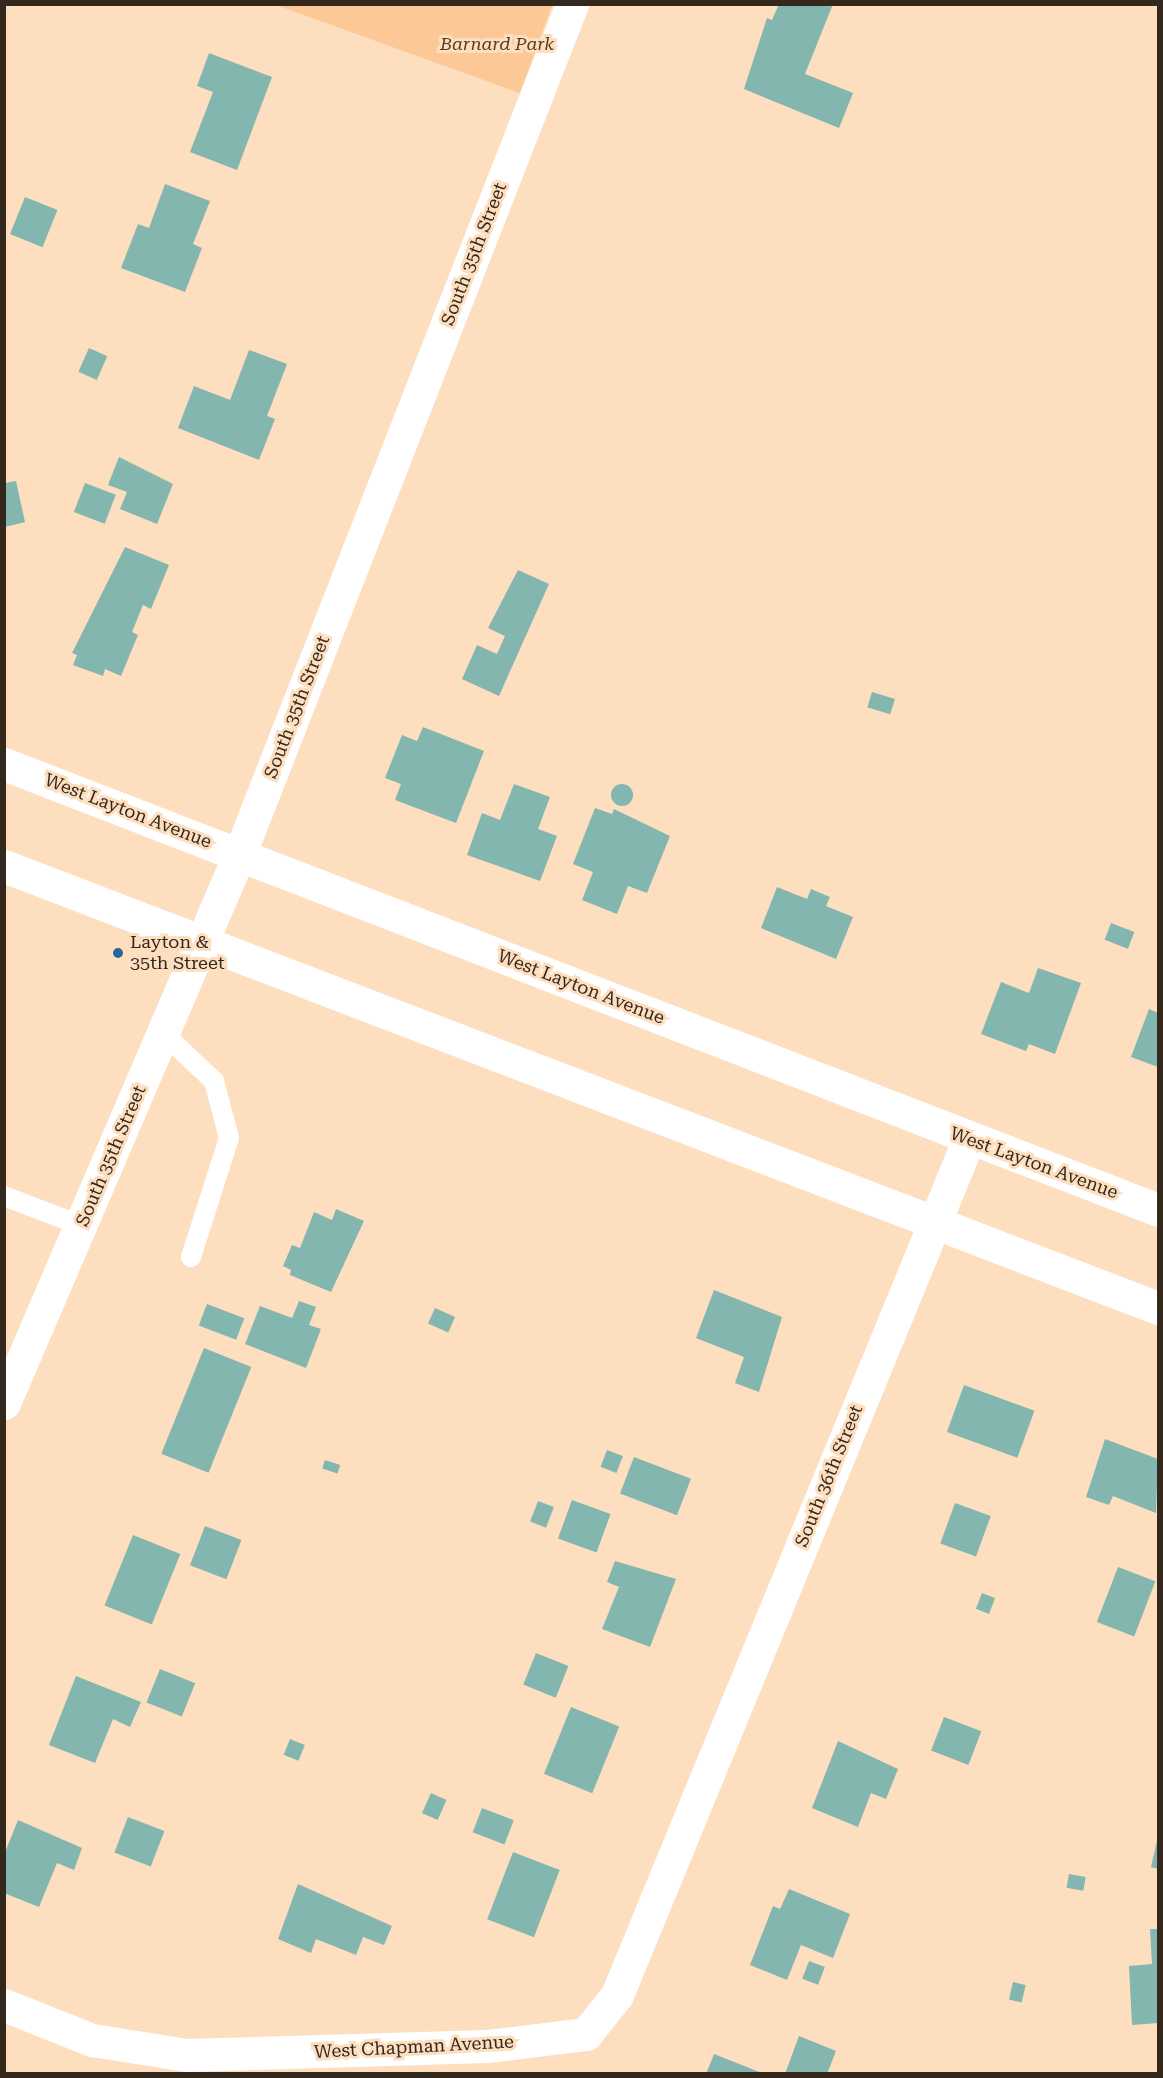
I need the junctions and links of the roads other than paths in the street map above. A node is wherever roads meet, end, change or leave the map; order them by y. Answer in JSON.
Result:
{"nodes":[{"id":1,"x":572,"y":4,"type":"edge"},
{"id":2,"x":4,"y":764,"type":"edge"},
{"id":3,"x":240,"y":853,"type":"junction"},
{"id":4,"x":4,"y":866,"type":"edge"},
{"id":5,"x":202,"y":941,"type":"junction"},
{"id":6,"x":163,"y":1032,"type":"junction"},
{"id":7,"x":969,"y":1139,"type":"junction"},
{"id":8,"x":4,"y":1196,"type":"edge"},
{"id":9,"x":1158,"y":1210,"type":"edge"},
{"id":10,"x":932,"y":1224,"type":"junction"},
{"id":11,"x":82,"y":1226,"type":"junction"},
{"id":12,"x":191,"y":1257,"type":"dead end"},
{"id":13,"x":1158,"y":1308,"type":"edge"},
{"id":14,"x":4,"y":1402,"type":"edge"},
{"id":15,"x":692,"y":1814,"type":"joint"},
{"id":16,"x":4,"y":2005,"type":"edge"}],
"edges":[{"from":1,"to":3,"type":"street","name":"South 35th Street"},
{"from":2,"to":3,"type":"street","name":"West Layton Avenue"},
{"from":3,"to":5,"type":"street","name":"South 35th Street"},
{"from":3,"to":7,"type":"street","name":"West Layton Avenue"},
{"from":4,"to":5,"type":"street"},
{"from":5,"to":6,"type":"street","name":"South 35th Street"},
{"from":5,"to":10,"type":"street"},
{"from":6,"to":11,"type":"street","name":"South 35th Street"},
{"from":6,"to":12,"type":"lane"},
{"from":7,"to":9,"type":"street","name":"West Layton Avenue"},
{"from":7,"to":10,"type":"street","name":"South 36th Street"},
{"from":8,"to":11,"type":"lane"},
{"from":10,"to":13,"type":"street"},
{"from":10,"to":15,"type":"street","name":"South 36th Street"},
{"from":11,"to":14,"type":"street","name":"South 35th Street"},
{"from":15,"to":16,"type":"street","name":"West Chapman Avenue"}]}
